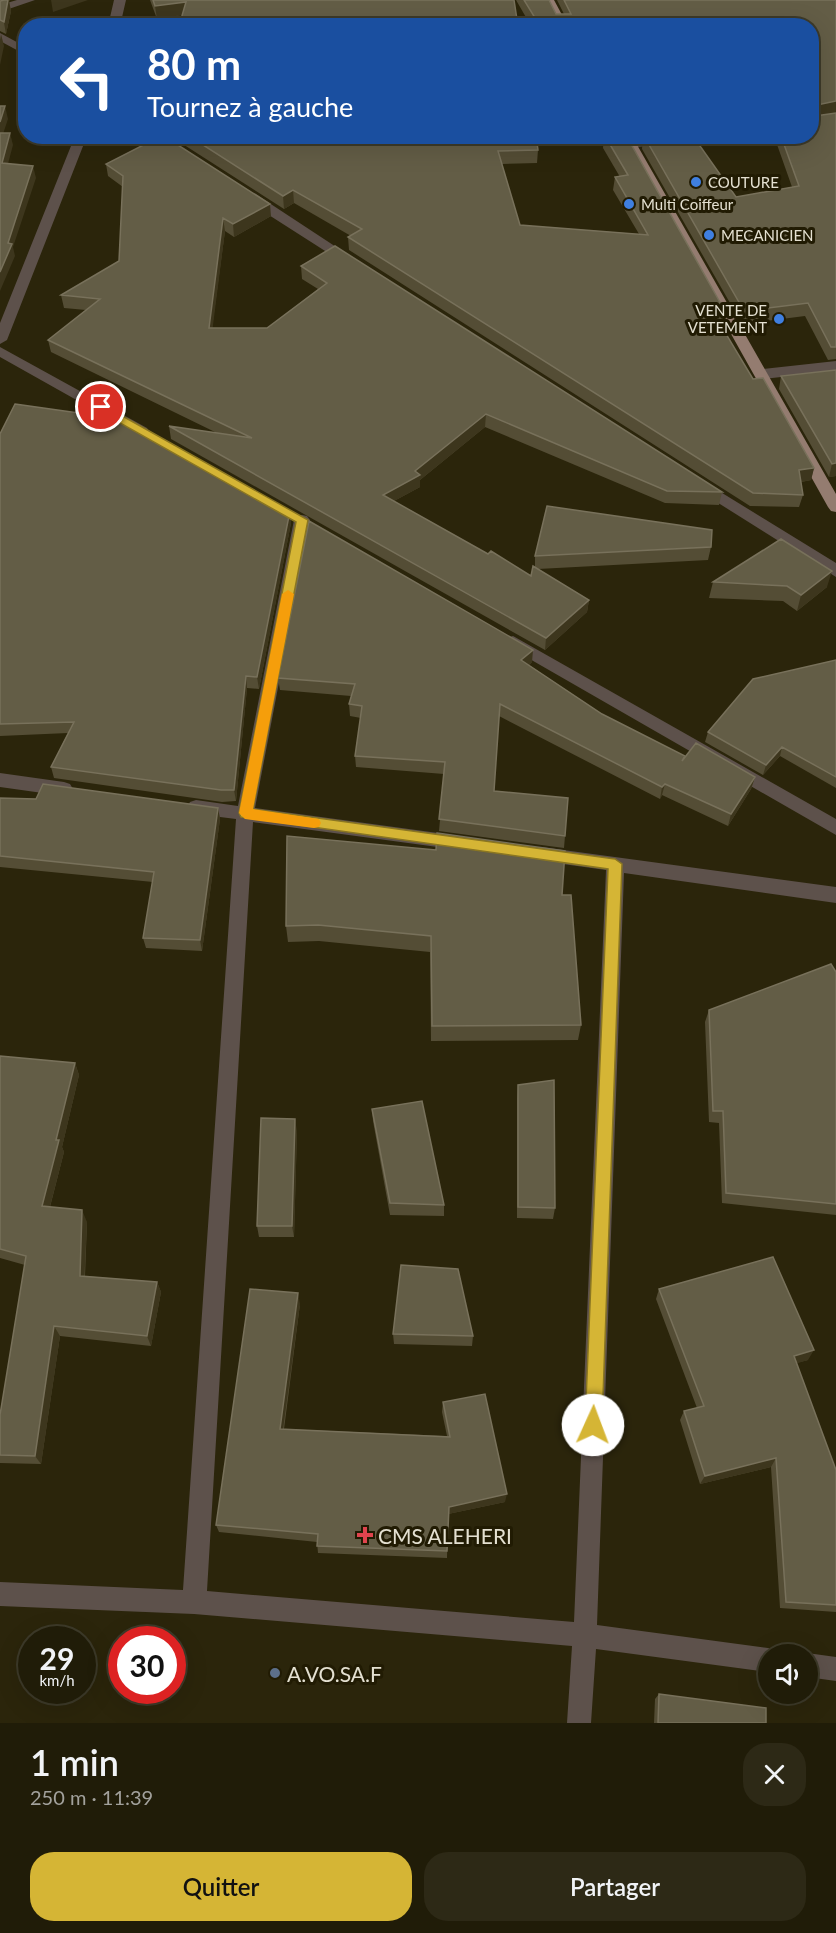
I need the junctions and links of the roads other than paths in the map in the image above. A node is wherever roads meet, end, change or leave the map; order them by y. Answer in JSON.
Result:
{"nodes":[{"id":1,"x":28,"y":0,"type":"edge"},
{"id":2,"x":120,"y":0,"type":"edge"},
{"id":3,"x":548,"y":0,"type":"edge"},
{"id":4,"x":0,"y":9,"type":"edge"},
{"id":5,"x":116,"y":18,"type":"edge"},
{"id":6,"x":558,"y":18,"type":"edge"},
{"id":7,"x":0,"y":36,"type":"edge"},
{"id":8,"x":18,"y":47,"type":"edge"},
{"id":9,"x":78,"y":144,"type":"edge"},
{"id":10,"x":630,"y":144,"type":"edge"},
{"id":11,"x":236,"y":188,"type":"edge"},
{"id":12,"x":366,"y":271,"type":"edge"},
{"id":13,"x":0,"y":340,"type":"edge"},
{"id":14,"x":0,"y":351,"type":"edge"},
{"id":15,"x":836,"y":366,"type":"edge"},
{"id":16,"x":762,"y":374,"type":"junction"},
{"id":17,"x":156,"y":438,"type":"edge"},
{"id":18,"x":686,"y":475,"type":"edge"},
{"id":19,"x":836,"y":507,"type":"edge"},
{"id":20,"x":302,"y":520,"type":"dead end"},
{"id":21,"x":836,"y":571,"type":"edge"},
{"id":22,"x":497,"y":633,"type":"edge"},
{"id":23,"x":0,"y":780,"type":"edge"},
{"id":24,"x":82,"y":791,"type":"edge"},
{"id":25,"x":175,"y":804,"type":"edge"},
{"id":26,"x":245,"y":813,"type":"junction"},
{"id":27,"x":836,"y":828,"type":"edge"},
{"id":28,"x":477,"y":845,"type":"edge"},
{"id":29,"x":523,"y":852,"type":"edge"},
{"id":30,"x":615,"y":864,"type":"junction"},
{"id":31,"x":836,"y":894,"type":"edge"},
{"id":32,"x":0,"y":1594,"type":"edge"},
{"id":33,"x":194,"y":1602,"type":"junction"},
{"id":34,"x":585,"y":1635,"type":"junction"},
{"id":35,"x":758,"y":1659,"type":"edge"},
{"id":36,"x":818,"y":1667,"type":"edge"},
{"id":37,"x":836,"y":1670,"type":"edge"},
{"id":38,"x":579,"y":1723,"type":"edge"}],
"edges":[{"from":1,"to":4,"type":"street"},
{"from":2,"to":5,"type":"street"},
{"from":3,"to":6,"type":"main road"},
{"from":7,"to":8,"type":"street"},
{"from":9,"to":13,"type":"street"},
{"from":10,"to":16,"type":"main road"},
{"from":11,"to":12,"type":"street"},
{"from":14,"to":17,"type":"street"},
{"from":15,"to":16,"type":"street"},
{"from":16,"to":19,"type":"main road"},
{"from":18,"to":21,"type":"street"},
{"from":20,"to":26,"type":"street"},
{"from":22,"to":27,"type":"street"},
{"from":23,"to":24,"type":"street"},
{"from":25,"to":26,"type":"street"},
{"from":26,"to":28,"type":"street"},
{"from":26,"to":33,"type":"street"},
{"from":29,"to":30,"type":"street"},
{"from":30,"to":31,"type":"street"},
{"from":30,"to":34,"type":"street"},
{"from":32,"to":33,"type":"street"},
{"from":33,"to":34,"type":"street"},
{"from":34,"to":35,"type":"street"},
{"from":34,"to":38,"type":"street"},
{"from":36,"to":37,"type":"street"}]}
